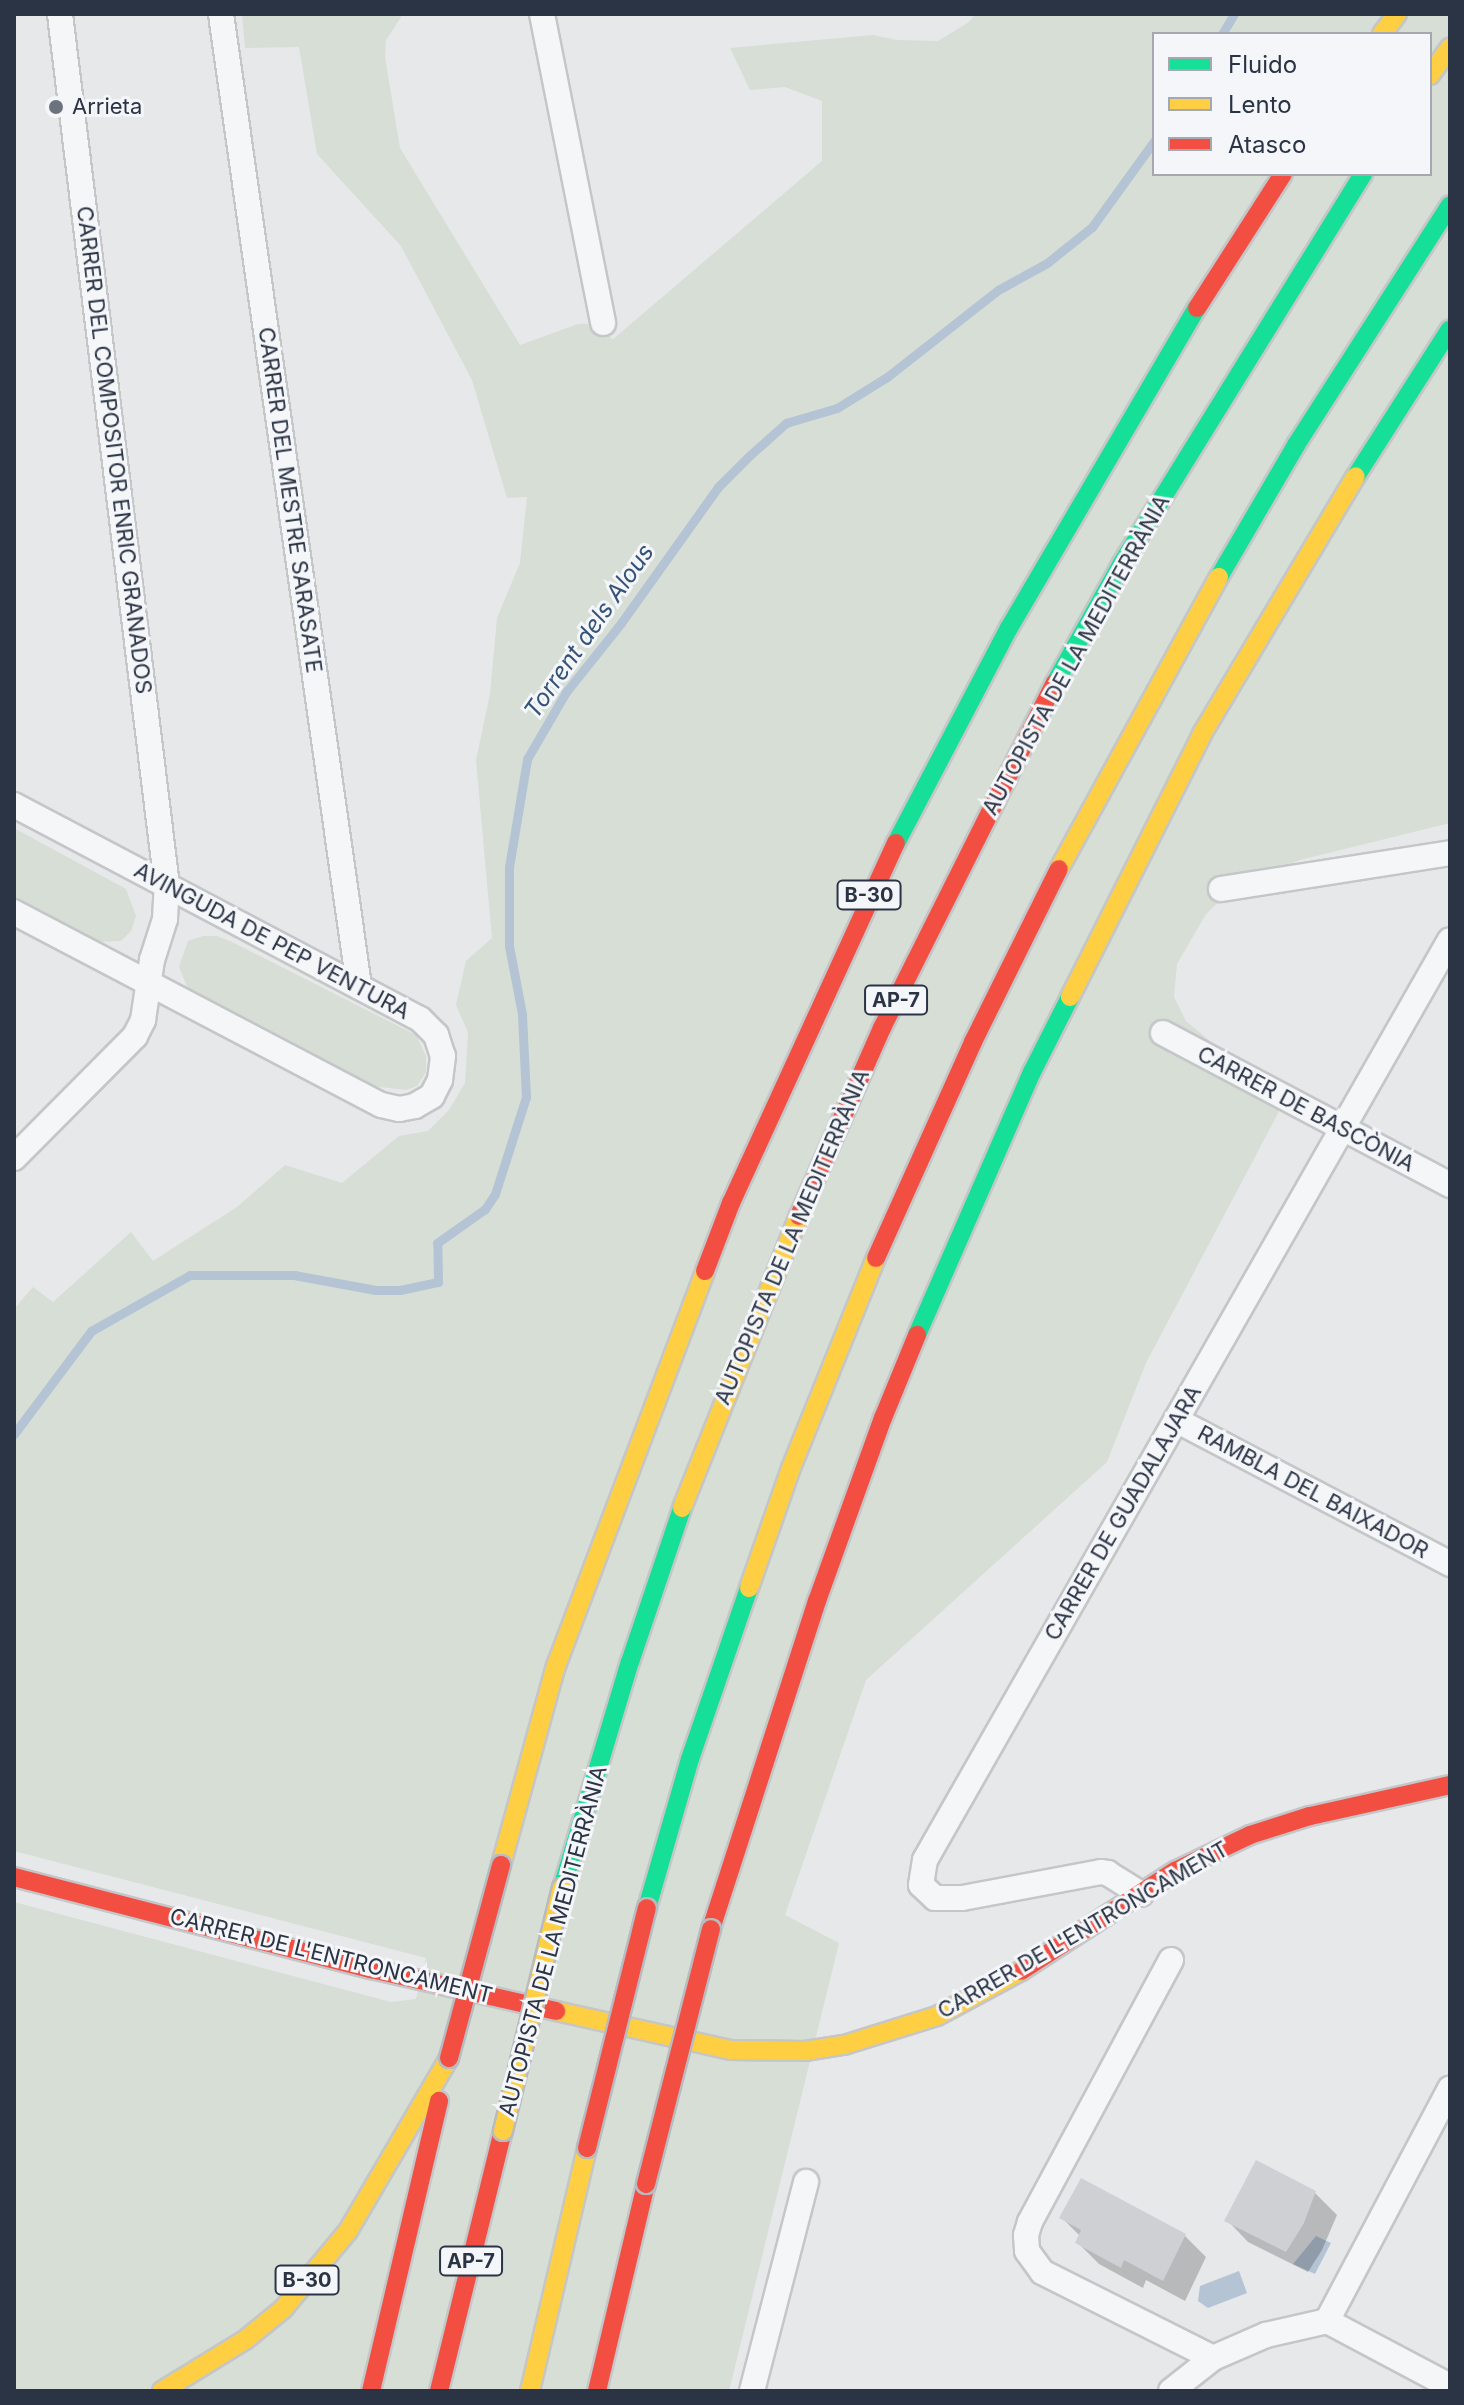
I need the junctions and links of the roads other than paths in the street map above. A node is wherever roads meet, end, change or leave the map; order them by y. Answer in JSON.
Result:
{"nodes":[{"id":1,"x":60,"y":14,"type":"edge"},
{"id":2,"x":221,"y":14,"type":"edge"},
{"id":3,"x":542,"y":14,"type":"edge"},
{"id":4,"x":1397,"y":14,"type":"edge"},
{"id":5,"x":1384,"y":32,"type":"edge"},
{"id":6,"x":1450,"y":47,"type":"edge"},
{"id":7,"x":1432,"y":72,"type":"edge"},
{"id":8,"x":1274,"y":176,"type":"edge"},
{"id":9,"x":1282,"y":176,"type":"edge"},
{"id":10,"x":1362,"y":176,"type":"edge"},
{"id":11,"x":1450,"y":205,"type":"edge"},
{"id":12,"x":1254,"y":215,"type":"junction"},
{"id":13,"x":603,"y":323,"type":"dead end"},
{"id":14,"x":1450,"y":329,"type":"edge"},
{"id":15,"x":1450,"y":342,"type":"edge"},
{"id":16,"x":1404,"y":402,"type":"junction"},
{"id":17,"x":14,"y":805,"type":"edge"},
{"id":18,"x":1450,"y":853,"type":"edge"},
{"id":19,"x":167,"y":886,"type":"junction"},
{"id":20,"x":1221,"y":889,"type":"dead end"},
{"id":21,"x":14,"y":912,"type":"edge"},
{"id":22,"x":1450,"y":940,"type":"edge"},
{"id":23,"x":148,"y":982,"type":"junction"},
{"id":24,"x":359,"y":986,"type":"junction"},
{"id":25,"x":1163,"y":1033,"type":"dead end"},
{"id":26,"x":1342,"y":1129,"type":"junction"},
{"id":27,"x":14,"y":1158,"type":"edge"},
{"id":28,"x":1450,"y":1185,"type":"edge"},
{"id":29,"x":1176,"y":1420,"type":"junction"},
{"id":30,"x":1450,"y":1564,"type":"edge"},
{"id":31,"x":1450,"y":1785,"type":"edge"},
{"id":32,"x":14,"y":1877,"type":"edge"},
{"id":33,"x":1141,"y":1894,"type":"junction"},
{"id":34,"x":1171,"y":1960,"type":"dead end"},
{"id":35,"x":449,"y":2058,"type":"junction"},
{"id":36,"x":1450,"y":2089,"type":"edge"},
{"id":37,"x":806,"y":2182,"type":"dead end"},
{"id":38,"x":1327,"y":2321,"type":"junction"},
{"id":39,"x":1213,"y":2358,"type":"junction"},
{"id":40,"x":1450,"y":2386,"type":"edge"},
{"id":41,"x":162,"y":2391,"type":"edge"},
{"id":42,"x":371,"y":2391,"type":"edge"},
{"id":43,"x":439,"y":2391,"type":"edge"},
{"id":44,"x":530,"y":2391,"type":"edge"},
{"id":45,"x":597,"y":2391,"type":"edge"},
{"id":46,"x":752,"y":2391,"type":"edge"},
{"id":47,"x":1171,"y":2391,"type":"edge"}],
"edges":[{"from":1,"to":19,"type":"street","name":"CARRER DEL COMPOSITOR ENRIC GRANADOS"},
{"from":2,"to":24,"type":"street","name":"CARRER DEL MESTRE SARASATE"},
{"from":3,"to":13,"type":"street"},
{"from":4,"to":5,"type":"main road"},
{"from":6,"to":7,"type":"main road"},
{"from":8,"to":12,"type":"main road"},
{"from":9,"to":12,"type":"main road","number":"B-30"},
{"from":10,"to":43,"type":"main road","name":"AUTOPISTA DE LA MEDITERRÀNIA","number":"AP-7","bridge":true},
{"from":11,"to":44,"type":"main road","bridge":true},
{"from":12,"to":35,"type":"main road","number":"B-30","bridge":true},
{"from":14,"to":16,"type":"main road"},
{"from":15,"to":16,"type":"main road"},
{"from":16,"to":45,"type":"main road","bridge":true},
{"from":17,"to":19,"type":"street","name":"AVINGUDA DE PEP VENTURA"},
{"from":18,"to":20,"type":"street"},
{"from":19,"to":23,"type":"street","name":"CARRER DEL COMPOSITOR ENRIC GRANADOS"},
{"from":19,"to":24,"type":"street","name":"AVINGUDA DE PEP VENTURA"},
{"from":21,"to":23,"type":"street","name":"AVINGUDA DE PEP VENTURA"},
{"from":22,"to":26,"type":"street","name":"CARRER DE GUADALAJARA"},
{"from":23,"to":24,"type":"street","name":"AVINGUDA DE PEP VENTURA"},
{"from":23,"to":27,"type":"street","name":"CARRER DEL COMPOSITOR ENRIC GRANADOS"},
{"from":25,"to":26,"type":"street","name":"CARRER DE BASCÒNIA"},
{"from":26,"to":28,"type":"street","name":"CARRER DE BASCÒNIA"},
{"from":26,"to":29,"type":"street","name":"CARRER DE GUADALAJARA"},
{"from":29,"to":30,"type":"street","name":"RAMBLA DEL BAIXADOR"},
{"from":29,"to":33,"type":"street","name":"CARRER DE GUADALAJARA"},
{"from":31,"to":33,"type":"main road","name":"CARRER DE L'ENTRONCAMENT"},
{"from":32,"to":33,"type":"main road","name":"CARRER DE L'ENTRONCAMENT"},
{"from":34,"to":39,"type":"street"},
{"from":35,"to":41,"type":"main road","number":"B-30"},
{"from":35,"to":42,"type":"main road","number":"B-30"},
{"from":36,"to":38,"type":"street"},
{"from":37,"to":46,"type":"street"},
{"from":38,"to":39,"type":"street"},
{"from":38,"to":40,"type":"street"},
{"from":39,"to":47,"type":"street"}]}
